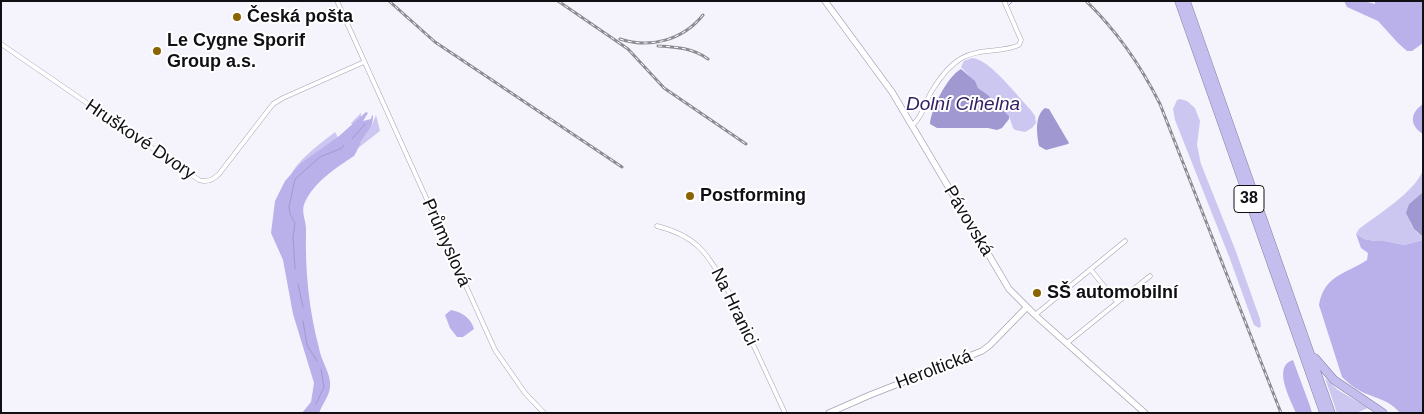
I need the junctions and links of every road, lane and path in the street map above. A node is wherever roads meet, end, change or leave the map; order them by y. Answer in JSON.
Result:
{"nodes":[{"id":1,"x":337,"y":1,"type":"edge"},
{"id":2,"x":825,"y":1,"type":"edge"},
{"id":3,"x":1004,"y":1,"type":"edge"},
{"id":4,"x":1179,"y":1,"type":"edge"},
{"id":5,"x":1186,"y":1,"type":"edge"},
{"id":6,"x":1,"y":44,"type":"edge"},
{"id":7,"x":364,"y":62,"type":"junction"},
{"id":8,"x":912,"y":126,"type":"junction"},
{"id":9,"x":657,"y":226,"type":"dead end"},
{"id":10,"x":1125,"y":241,"type":"dead end"},
{"id":11,"x":1091,"y":270,"type":"junction"},
{"id":12,"x":1150,"y":276,"type":"dead end"},
{"id":13,"x":1117,"y":302,"type":"junction"},
{"id":14,"x":1027,"y":307,"type":"junction"},
{"id":15,"x":1035,"y":315,"type":"junction"},
{"id":16,"x":1067,"y":343,"type":"junction"},
{"id":17,"x":1306,"y":343,"type":"junction"},
{"id":18,"x":544,"y":413,"type":"edge"},
{"id":19,"x":785,"y":413,"type":"edge"},
{"id":20,"x":829,"y":413,"type":"edge"},
{"id":21,"x":1145,"y":413,"type":"edge"},
{"id":22,"x":1324,"y":413,"type":"edge"},
{"id":23,"x":1331,"y":413,"type":"edge"},
{"id":24,"x":1383,"y":413,"type":"edge"}],
"edges":[{"from":1,"to":7,"type":"street"},
{"from":2,"to":8,"type":"street","name":"Pávovská"},
{"from":3,"to":8,"type":"street"},
{"from":4,"to":22,"type":"highway","number":"38"},
{"from":5,"to":17,"type":"highway","number":"38"},
{"from":6,"to":7,"type":"street","name":"Hruškové Dvory"},
{"from":7,"to":18,"type":"street","name":"Průmyslová"},
{"from":8,"to":14,"type":"street","name":"Pávovská"},
{"from":9,"to":19,"type":"street","name":"Na Hranici"},
{"from":10,"to":11,"type":"street"},
{"from":11,"to":13,"type":"street"},
{"from":11,"to":15,"type":"street"},
{"from":12,"to":13,"type":"street"},
{"from":13,"to":16,"type":"street"},
{"from":14,"to":15,"type":"street","name":"Pávovská"},
{"from":14,"to":20,"type":"street","name":"Heroltická"},
{"from":15,"to":16,"type":"street","name":"Pávovská"},
{"from":16,"to":21,"type":"street","name":"Pávovská"},
{"from":17,"to":23,"type":"highway","number":"38"},
{"from":17,"to":24,"type":"highway"}]}
